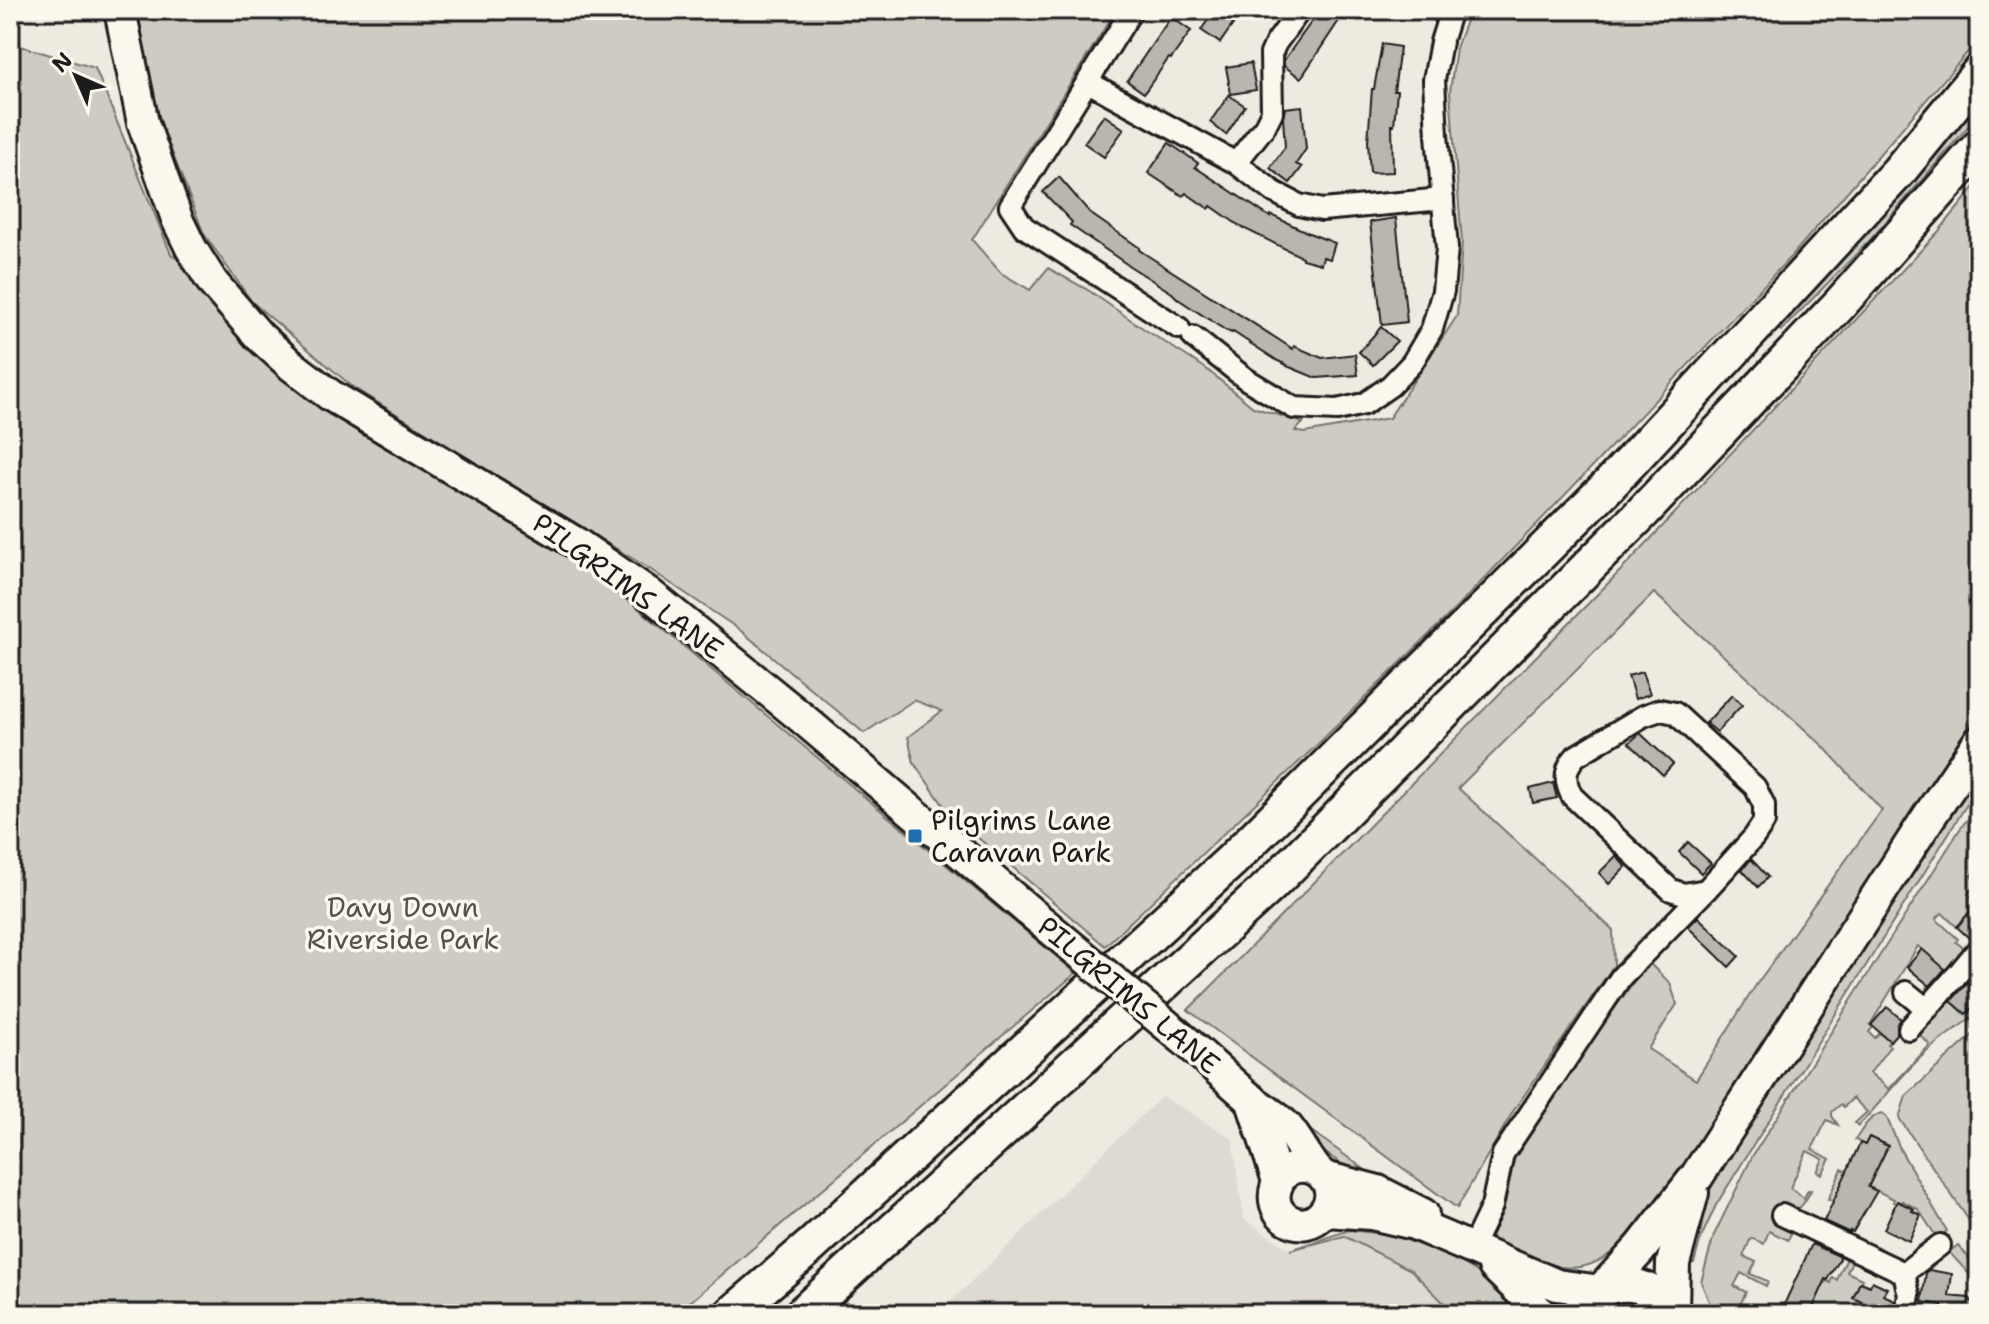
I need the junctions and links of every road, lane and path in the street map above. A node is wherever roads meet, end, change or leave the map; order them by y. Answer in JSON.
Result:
{"nodes":[{"id":1,"x":120,"y":10,"type":"edge"},
{"id":2,"x":1132,"y":10,"type":"edge"},
{"id":3,"x":1300,"y":10,"type":"edge"},
{"id":4,"x":1451,"y":10,"type":"edge"},
{"id":5,"x":1979,"y":73,"type":"edge"},
{"id":6,"x":1088,"y":82,"type":"junction"},
{"id":7,"x":1979,"y":147,"type":"edge"},
{"id":8,"x":1236,"y":163,"type":"junction"},
{"id":9,"x":1443,"y":199,"type":"junction"},
{"id":10,"x":1979,"y":743,"type":"edge"},
{"id":11,"x":1671,"y":890,"type":"junction"},
{"id":12,"x":1706,"y":890,"type":"junction"},
{"id":13,"x":1669,"y":928,"type":"junction"},
{"id":14,"x":1979,"y":948,"type":"edge"},
{"id":15,"x":1906,"y":992,"type":"dead end"},
{"id":16,"x":1927,"y":1009,"type":"junction"},
{"id":17,"x":1909,"y":1029,"type":"dead end"},
{"id":18,"x":1251,"y":1099,"type":"junction"},
{"id":19,"x":1321,"y":1174,"type":"junction"},
{"id":20,"x":1697,"y":1176,"type":"junction"},
{"id":21,"x":1278,"y":1181,"type":"junction"},
{"id":22,"x":1326,"y":1211,"type":"junction"},
{"id":23,"x":1782,"y":1215,"type":"dead end"},
{"id":24,"x":1940,"y":1245,"type":"dead end"},
{"id":25,"x":1472,"y":1248,"type":"junction"},
{"id":26,"x":1904,"y":1273,"type":"junction"},
{"id":27,"x":1601,"y":1291,"type":"junction"},
{"id":28,"x":1673,"y":1313,"type":"edge"},
{"id":29,"x":732,"y":1314,"type":"edge"},
{"id":30,"x":802,"y":1314,"type":"edge"},
{"id":31,"x":1541,"y":1314,"type":"edge"},
{"id":32,"x":1578,"y":1314,"type":"edge"},
{"id":33,"x":1905,"y":1314,"type":"edge"}],
"edges":[{"from":1,"to":18,"type":"main road","name":"PILGRIMS LANE","bridge":true},
{"from":2,"to":6,"type":"street"},
{"from":3,"to":8,"type":"street"},
{"from":4,"to":9,"type":"street"},
{"from":5,"to":29,"type":"highway"},
{"from":6,"to":8,"type":"street"},
{"from":6,"to":9,"type":"street"},
{"from":7,"to":30,"type":"highway"},
{"from":8,"to":9,"type":"street"},
{"from":10,"to":20,"type":"main road"},
{"from":11,"to":12,"type":"street"},
{"from":11,"to":12,"type":"street"},
{"from":11,"to":13,"type":"street"},
{"from":12,"to":13,"type":"street"},
{"from":13,"to":25,"type":"street"},
{"from":14,"to":16,"type":"street"},
{"from":15,"to":16,"type":"street"},
{"from":16,"to":17,"type":"street"},
{"from":18,"to":19,"type":"main road","name":"PILGRIMS LANE"},
{"from":18,"to":21,"type":"main road"},
{"from":19,"to":21,"type":"main road"},
{"from":19,"to":22,"type":"main road"},
{"from":19,"to":25,"type":"main road"},
{"from":20,"to":27,"type":"main road"},
{"from":20,"to":28,"type":"main road"},
{"from":21,"to":22,"type":"main road"},
{"from":22,"to":25,"type":"main road"},
{"from":23,"to":26,"type":"street"},
{"from":24,"to":26,"type":"street"},
{"from":25,"to":27,"type":"main road"},
{"from":25,"to":31,"type":"main road"},
{"from":26,"to":33,"type":"street"},
{"from":27,"to":28,"type":"main road"},
{"from":27,"to":32,"type":"main road"}]}
